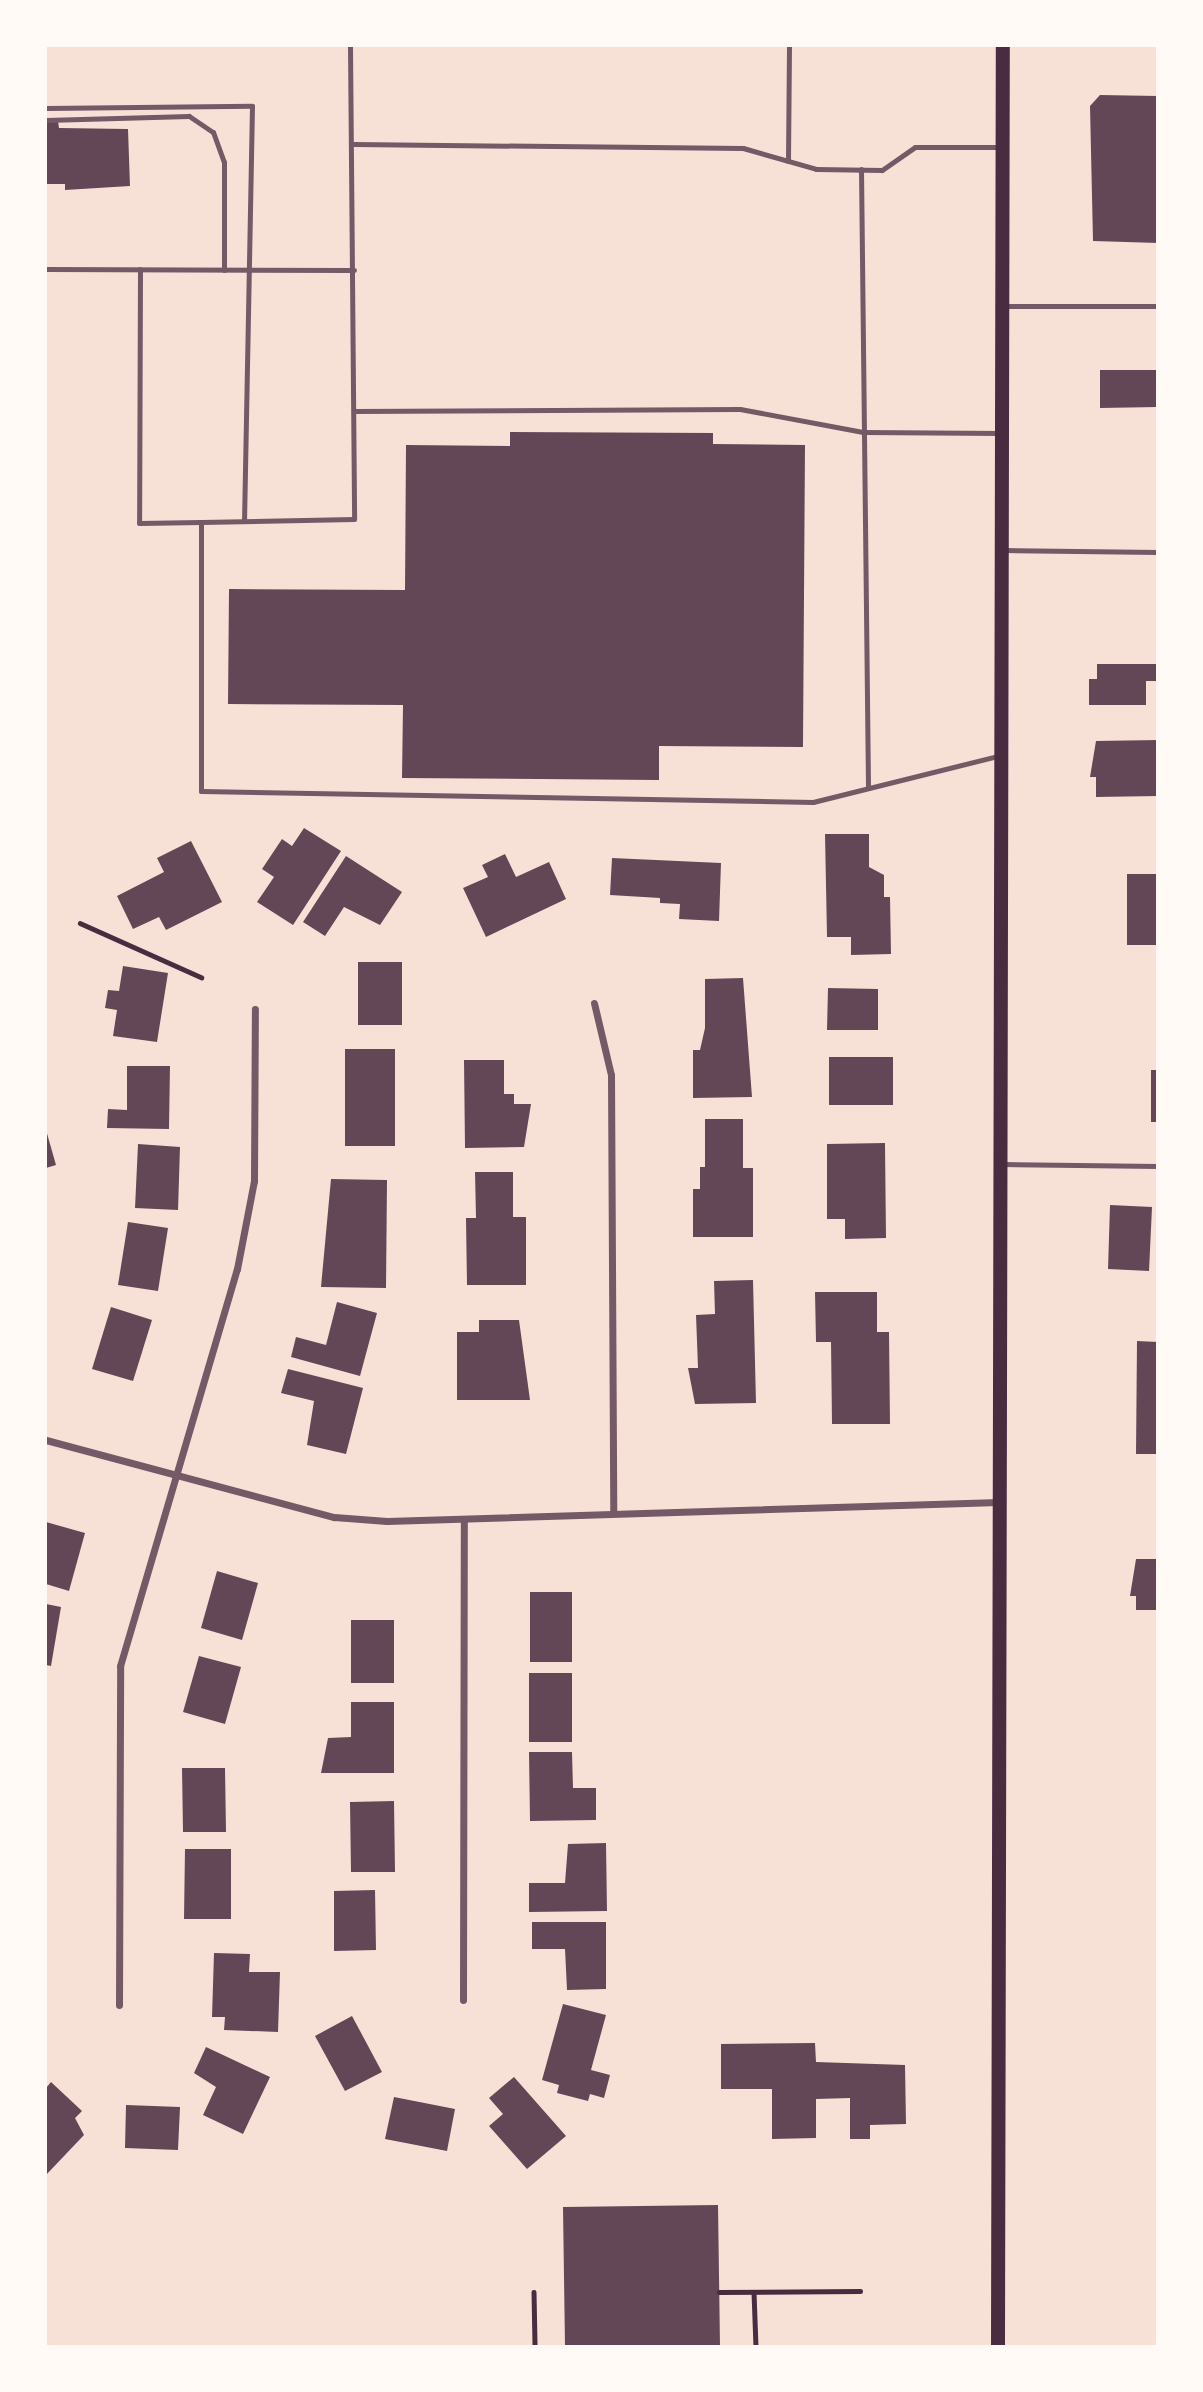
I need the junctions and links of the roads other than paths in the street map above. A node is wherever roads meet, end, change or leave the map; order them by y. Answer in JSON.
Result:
{"nodes":[{"id":1,"x":350,"y":46,"type":"edge"},
{"id":2,"x":789,"y":46,"type":"edge"},
{"id":3,"x":1003,"y":46,"type":"edge"},
{"id":4,"x":46,"y":108,"type":"edge"},
{"id":5,"x":46,"y":120,"type":"edge"},
{"id":6,"x":353,"y":144,"type":"junction"},
{"id":7,"x":1002,"y":147,"type":"junction"},
{"id":8,"x":788,"y":161,"type":"junction"},
{"id":9,"x":860,"y":169,"type":"junction"},
{"id":10,"x":46,"y":269,"type":"edge"},
{"id":11,"x":140,"y":269,"type":"junction"},
{"id":12,"x":223,"y":270,"type":"junction"},
{"id":13,"x":354,"y":270,"type":"junction"},
{"id":14,"x":252,"y":271,"type":"junction"},
{"id":15,"x":1002,"y":306,"type":"junction"},
{"id":16,"x":1157,"y":306,"type":"edge"},
{"id":17,"x":354,"y":411,"type":"junction"},
{"id":18,"x":863,"y":432,"type":"junction"},
{"id":19,"x":1001,"y":433,"type":"junction"},
{"id":20,"x":244,"y":521,"type":"junction"},
{"id":21,"x":201,"y":522,"type":"junction"},
{"id":22,"x":1000,"y":550,"type":"junction"},
{"id":23,"x":1157,"y":552,"type":"edge"},
{"id":24,"x":1001,"y":755,"type":"junction"},
{"id":25,"x":868,"y":788,"type":"junction"},
{"id":26,"x":594,"y":1003,"type":"dead end"},
{"id":27,"x":255,"y":1009,"type":"dead end"},
{"id":28,"x":1000,"y":1164,"type":"junction"},
{"id":29,"x":1157,"y":1166,"type":"edge"},
{"id":30,"x":46,"y":1440,"type":"edge"},
{"id":31,"x":176,"y":1478,"type":"junction"},
{"id":32,"x":999,"y":1502,"type":"junction"},
{"id":33,"x":612,"y":1511,"type":"junction"},
{"id":34,"x":464,"y":1519,"type":"junction"},
{"id":35,"x":463,"y":2000,"type":"dead end"},
{"id":36,"x":119,"y":2005,"type":"dead end"},
{"id":37,"x":998,"y":2347,"type":"edge"}],
"edges":[{"from":1,"to":6,"type":"lane"},
{"from":2,"to":8,"type":"lane"},
{"from":3,"to":7,"type":"main road"},
{"from":4,"to":14,"type":"lane"},
{"from":5,"to":12,"type":"lane"},
{"from":6,"to":8,"type":"lane"},
{"from":6,"to":13,"type":"lane"},
{"from":7,"to":9,"type":"lane"},
{"from":7,"to":15,"type":"main road"},
{"from":8,"to":9,"type":"lane"},
{"from":9,"to":18,"type":"lane"},
{"from":10,"to":11,"type":"lane"},
{"from":11,"to":12,"type":"lane"},
{"from":11,"to":21,"type":"lane"},
{"from":12,"to":14,"type":"lane"},
{"from":13,"to":14,"type":"lane"},
{"from":13,"to":17,"type":"lane"},
{"from":14,"to":20,"type":"lane"},
{"from":15,"to":16,"type":"lane"},
{"from":15,"to":19,"type":"main road"},
{"from":17,"to":18,"type":"lane"},
{"from":17,"to":20,"type":"lane"},
{"from":18,"to":19,"type":"lane"},
{"from":18,"to":25,"type":"lane"},
{"from":19,"to":22,"type":"main road"},
{"from":20,"to":21,"type":"lane"},
{"from":21,"to":25,"type":"lane"},
{"from":22,"to":23,"type":"lane"},
{"from":22,"to":24,"type":"main road"},
{"from":24,"to":25,"type":"lane"},
{"from":24,"to":28,"type":"main road"},
{"from":26,"to":33,"type":"street"},
{"from":27,"to":31,"type":"street"},
{"from":28,"to":29,"type":"lane"},
{"from":28,"to":32,"type":"main road"},
{"from":30,"to":31,"type":"street"},
{"from":31,"to":34,"type":"street"},
{"from":31,"to":36,"type":"street"},
{"from":32,"to":33,"type":"street"},
{"from":32,"to":37,"type":"main road"},
{"from":33,"to":34,"type":"street"},
{"from":34,"to":35,"type":"street"}]}
